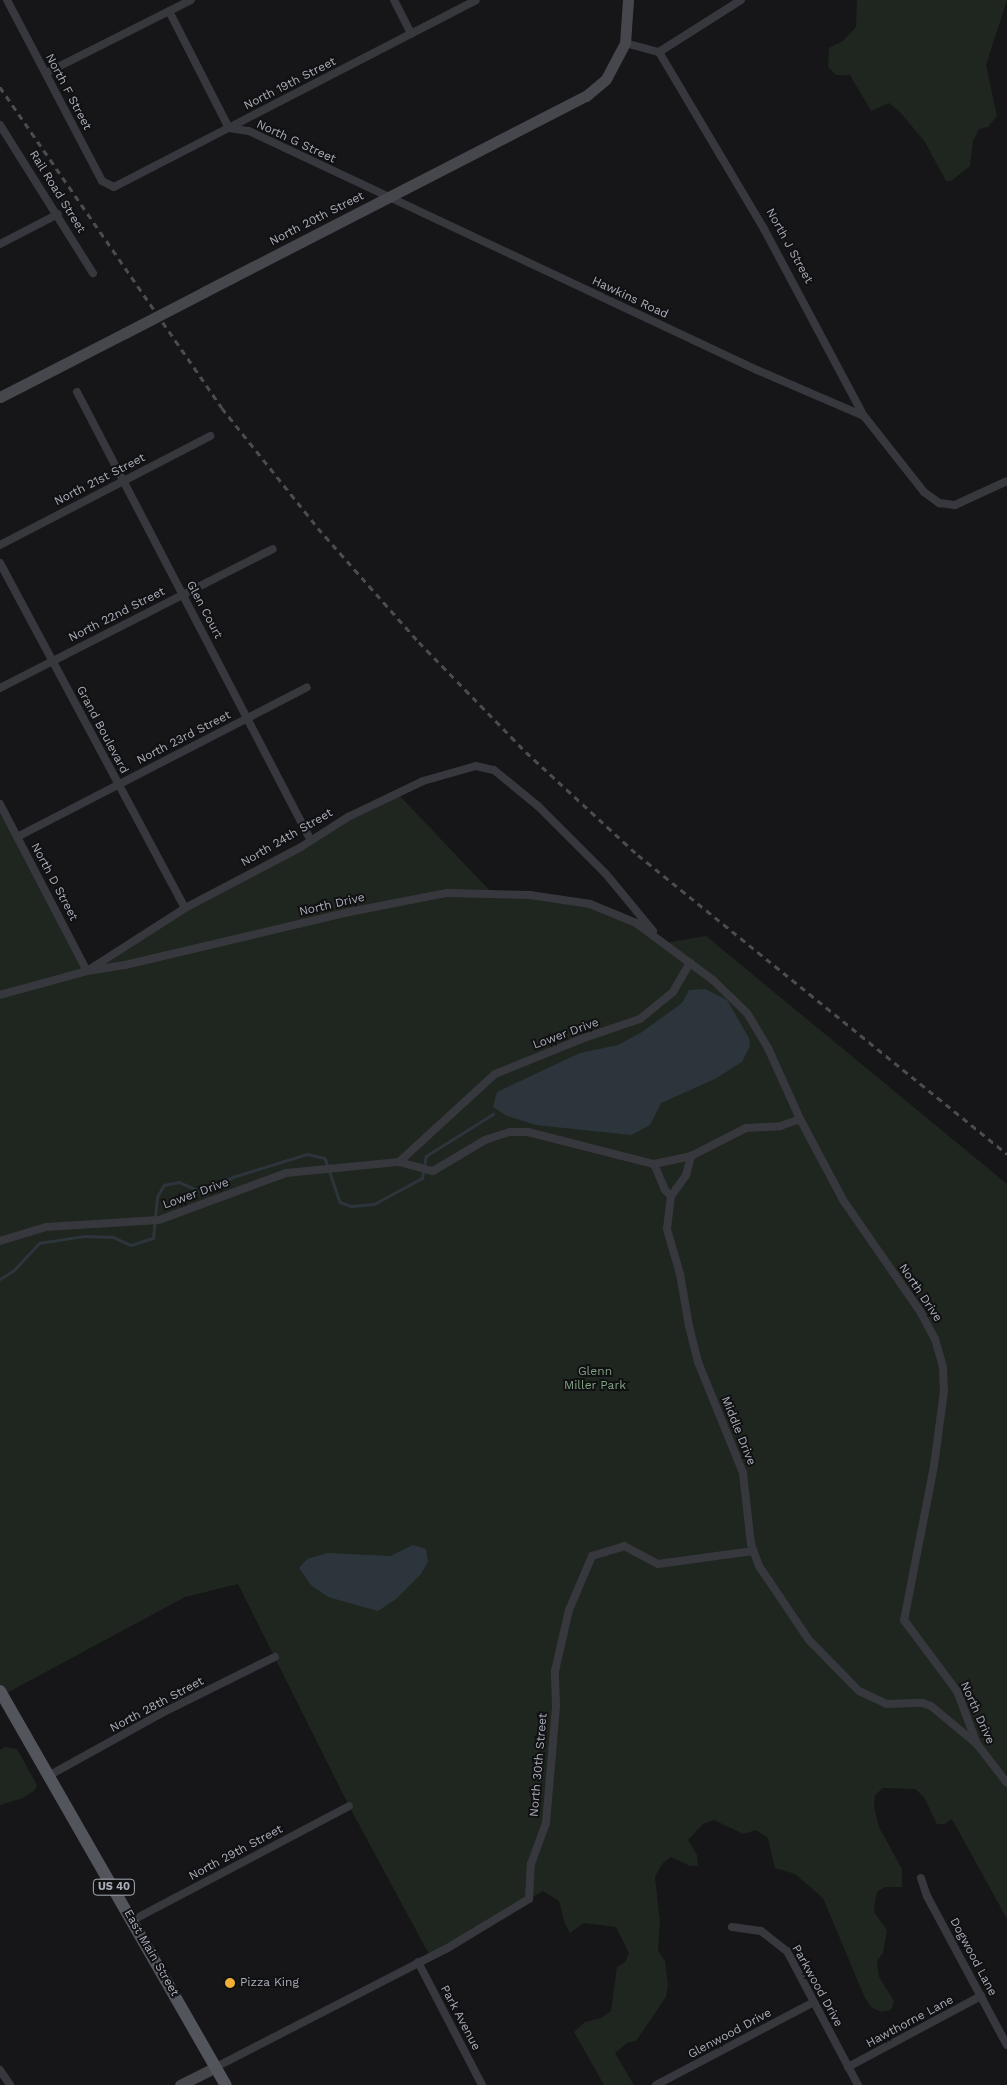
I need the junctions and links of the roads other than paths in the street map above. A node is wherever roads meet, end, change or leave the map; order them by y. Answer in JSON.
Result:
{"nodes":[{"id":1,"x":7,"y":0,"type":"edge"},
{"id":2,"x":191,"y":0,"type":"edge"},
{"id":3,"x":394,"y":0,"type":"edge"},
{"id":4,"x":476,"y":0,"type":"edge"},
{"id":5,"x":628,"y":0,"type":"edge"},
{"id":6,"x":737,"y":1,"type":"edge"},
{"id":7,"x":169,"y":12,"type":"junction"},
{"id":8,"x":411,"y":34,"type":"junction"},
{"id":9,"x":625,"y":43,"type":"junction"},
{"id":10,"x":659,"y":52,"type":"junction"},
{"id":11,"x":46,"y":73,"type":"junction"},
{"id":12,"x":0,"y":125,"type":"edge"},
{"id":13,"x":228,"y":128,"type":"junction"},
{"id":14,"x":114,"y":187,"type":"joint"},
{"id":15,"x":389,"y":198,"type":"junction"},
{"id":16,"x":58,"y":214,"type":"junction"},
{"id":17,"x":0,"y":244,"type":"edge"},
{"id":18,"x":93,"y":273,"type":"dead end"},
{"id":19,"x":77,"y":392,"type":"dead end"},
{"id":20,"x":0,"y":397,"type":"edge"},
{"id":21,"x":864,"y":416,"type":"junction"},
{"id":22,"x":210,"y":436,"type":"dead end"},
{"id":23,"x":124,"y":481,"type":"junction"},
{"id":24,"x":1007,"y":482,"type":"edge"},
{"id":25,"x":0,"y":545,"type":"edge"},
{"id":26,"x":273,"y":549,"type":"dead end"},
{"id":27,"x":0,"y":563,"type":"edge"},
{"id":28,"x":182,"y":594,"type":"junction"},
{"id":29,"x":52,"y":661,"type":"junction"},
{"id":30,"x":307,"y":687,"type":"dead end"},
{"id":31,"x":0,"y":688,"type":"edge"},
{"id":32,"x":247,"y":718,"type":"junction"},
{"id":33,"x":484,"y":767,"type":"joint"},
{"id":34,"x":118,"y":785,"type":"junction"},
{"id":35,"x":0,"y":804,"type":"edge"},
{"id":36,"x":17,"y":837,"type":"junction"},
{"id":37,"x":310,"y":839,"type":"junction"},
{"id":38,"x":185,"y":908,"type":"junction"},
{"id":39,"x":665,"y":943,"type":"junction"},
{"id":40,"x":690,"y":962,"type":"junction"},
{"id":41,"x":87,"y":971,"type":"junction"},
{"id":42,"x":0,"y":995,"type":"edge"},
{"id":43,"x":800,"y":1119,"type":"junction"},
{"id":44,"x":690,"y":1156,"type":"junction"},
{"id":45,"x":399,"y":1162,"type":"junction"},
{"id":46,"x":654,"y":1164,"type":"junction"},
{"id":47,"x":671,"y":1196,"type":"junction"},
{"id":48,"x":0,"y":1241,"type":"edge"},
{"id":49,"x":752,"y":1551,"type":"junction"},
{"id":50,"x":275,"y":1657,"type":"dead end"},
{"id":51,"x":0,"y":1691,"type":"edge"},
{"id":52,"x":978,"y":1744,"type":"junction"},
{"id":53,"x":50,"y":1775,"type":"junction"},
{"id":54,"x":1007,"y":1783,"type":"edge"},
{"id":55,"x":349,"y":1806,"type":"dead end"},
{"id":56,"x":921,"y":1878,"type":"dead end"},
{"id":57,"x":133,"y":1920,"type":"junction"},
{"id":58,"x":732,"y":1927,"type":"dead end"},
{"id":59,"x":418,"y":1962,"type":"junction"},
{"id":60,"x":981,"y":1996,"type":"junction"},
{"id":61,"x":814,"y":2002,"type":"junction"},
{"id":62,"x":1007,"y":2045,"type":"edge"},
{"id":63,"x":216,"y":2067,"type":"junction"},
{"id":64,"x":848,"y":2067,"type":"junction"},
{"id":65,"x":0,"y":2070,"type":"edge"},
{"id":66,"x":10,"y":2085,"type":"edge"},
{"id":67,"x":180,"y":2085,"type":"edge"},
{"id":68,"x":226,"y":2085,"type":"edge"},
{"id":69,"x":482,"y":2085,"type":"edge"},
{"id":70,"x":656,"y":2085,"type":"edge"},
{"id":71,"x":858,"y":2085,"type":"edge"}],
"edges":[{"from":1,"to":11,"type":"street","name":"North F Street"},
{"from":2,"to":7,"type":"street"},
{"from":3,"to":8,"type":"street"},
{"from":4,"to":8,"type":"street","name":"North 19th Street"},
{"from":5,"to":9,"type":"street"},
{"from":6,"to":10,"type":"street"},
{"from":7,"to":11,"type":"street"},
{"from":7,"to":13,"type":"street"},
{"from":8,"to":13,"type":"street","name":"North 19th Street"},
{"from":9,"to":10,"type":"street"},
{"from":9,"to":15,"type":"street","name":"North 20th Street"},
{"from":10,"to":21,"type":"street","name":"North J Street"},
{"from":11,"to":14,"type":"street","name":"North F Street"},
{"from":12,"to":16,"type":"street","name":"Rail Road Street"},
{"from":13,"to":14,"type":"street","name":"North 19th Street"},
{"from":13,"to":15,"type":"street","name":"North G Street"},
{"from":15,"to":20,"type":"street","name":"North 20th Street","bridge":true},
{"from":15,"to":21,"type":"street","name":"Hawkins Road"},
{"from":16,"to":17,"type":"street"},
{"from":16,"to":18,"type":"street","name":"Rail Road Street"},
{"from":19,"to":23,"type":"street","name":"Glen Court"},
{"from":21,"to":24,"type":"street","name":"North J Street"},
{"from":22,"to":23,"type":"street","name":"North 21st Street"},
{"from":23,"to":25,"type":"street","name":"North 21st Street"},
{"from":23,"to":28,"type":"street","name":"Glen Court"},
{"from":26,"to":28,"type":"street","name":"North 22nd Street"},
{"from":27,"to":29,"type":"street","name":"Grand Boulevard"},
{"from":28,"to":29,"type":"street","name":"North 22nd Street"},
{"from":28,"to":32,"type":"street","name":"Glen Court"},
{"from":29,"to":31,"type":"street","name":"North 22nd Street"},
{"from":29,"to":34,"type":"street","name":"Grand Boulevard"},
{"from":30,"to":32,"type":"street","name":"North 23rd Street"},
{"from":32,"to":34,"type":"street","name":"North 23rd Street"},
{"from":32,"to":37,"type":"street","name":"Glen Court"},
{"from":33,"to":37,"type":"street","name":"North 24th Street"},
{"from":33,"to":39,"type":"street","name":"North Drive"},
{"from":34,"to":36,"type":"street","name":"North 23rd Street"},
{"from":34,"to":38,"type":"street","name":"Grand Boulevard"},
{"from":35,"to":36,"type":"street","name":"North D Street"},
{"from":36,"to":41,"type":"street","name":"North D Street"},
{"from":37,"to":38,"type":"street","name":"North 24th Street"},
{"from":38,"to":41,"type":"street","name":"North 24th Street"},
{"from":39,"to":40,"type":"street","name":"North Drive"},
{"from":39,"to":41,"type":"street","name":"North Drive"},
{"from":40,"to":43,"type":"street","name":"North Drive"},
{"from":40,"to":45,"type":"street","name":"Lower Drive"},
{"from":41,"to":42,"type":"street","name":"North Drive"},
{"from":43,"to":44,"type":"street"},
{"from":43,"to":52,"type":"street","name":"North Drive"},
{"from":44,"to":46,"type":"street"},
{"from":44,"to":47,"type":"street"},
{"from":45,"to":46,"type":"street","name":"Lower Drive"},
{"from":45,"to":48,"type":"street","name":"Lower Drive"},
{"from":46,"to":47,"type":"street"},
{"from":47,"to":49,"type":"street","name":"Middle Drive"},
{"from":49,"to":52,"type":"street","name":"Middle Drive"},
{"from":49,"to":59,"type":"street","name":"North 30th Street"},
{"from":50,"to":53,"type":"street","name":"North 28th Street"},
{"from":51,"to":53,"type":"main road","name":"East Main Street","number":"US 40"},
{"from":52,"to":54,"type":"street","name":"North Drive"},
{"from":53,"to":57,"type":"main road","name":"East Main Street","number":"US 40"},
{"from":55,"to":57,"type":"street","name":"North 29th Street"},
{"from":56,"to":60,"type":"street","name":"Dogwood Lane"},
{"from":57,"to":63,"type":"main road","name":"East Main Street","number":"US 40"},
{"from":58,"to":61,"type":"street","name":"Parkwood Drive"},
{"from":59,"to":63,"type":"street","name":"North 30th Street"},
{"from":59,"to":69,"type":"street","name":"Park Avenue"},
{"from":60,"to":62,"type":"street","name":"Dogwood Lane"},
{"from":60,"to":64,"type":"street","name":"Hawthorne Lane"},
{"from":61,"to":64,"type":"street","name":"Parkwood Drive"},
{"from":61,"to":70,"type":"street","name":"Glenwood Drive"},
{"from":63,"to":67,"type":"street"},
{"from":63,"to":68,"type":"main road","name":"East Main Street","number":"US 40"},
{"from":64,"to":71,"type":"street","name":"Parkwood Drive"},
{"from":65,"to":66,"type":"street"}]}
